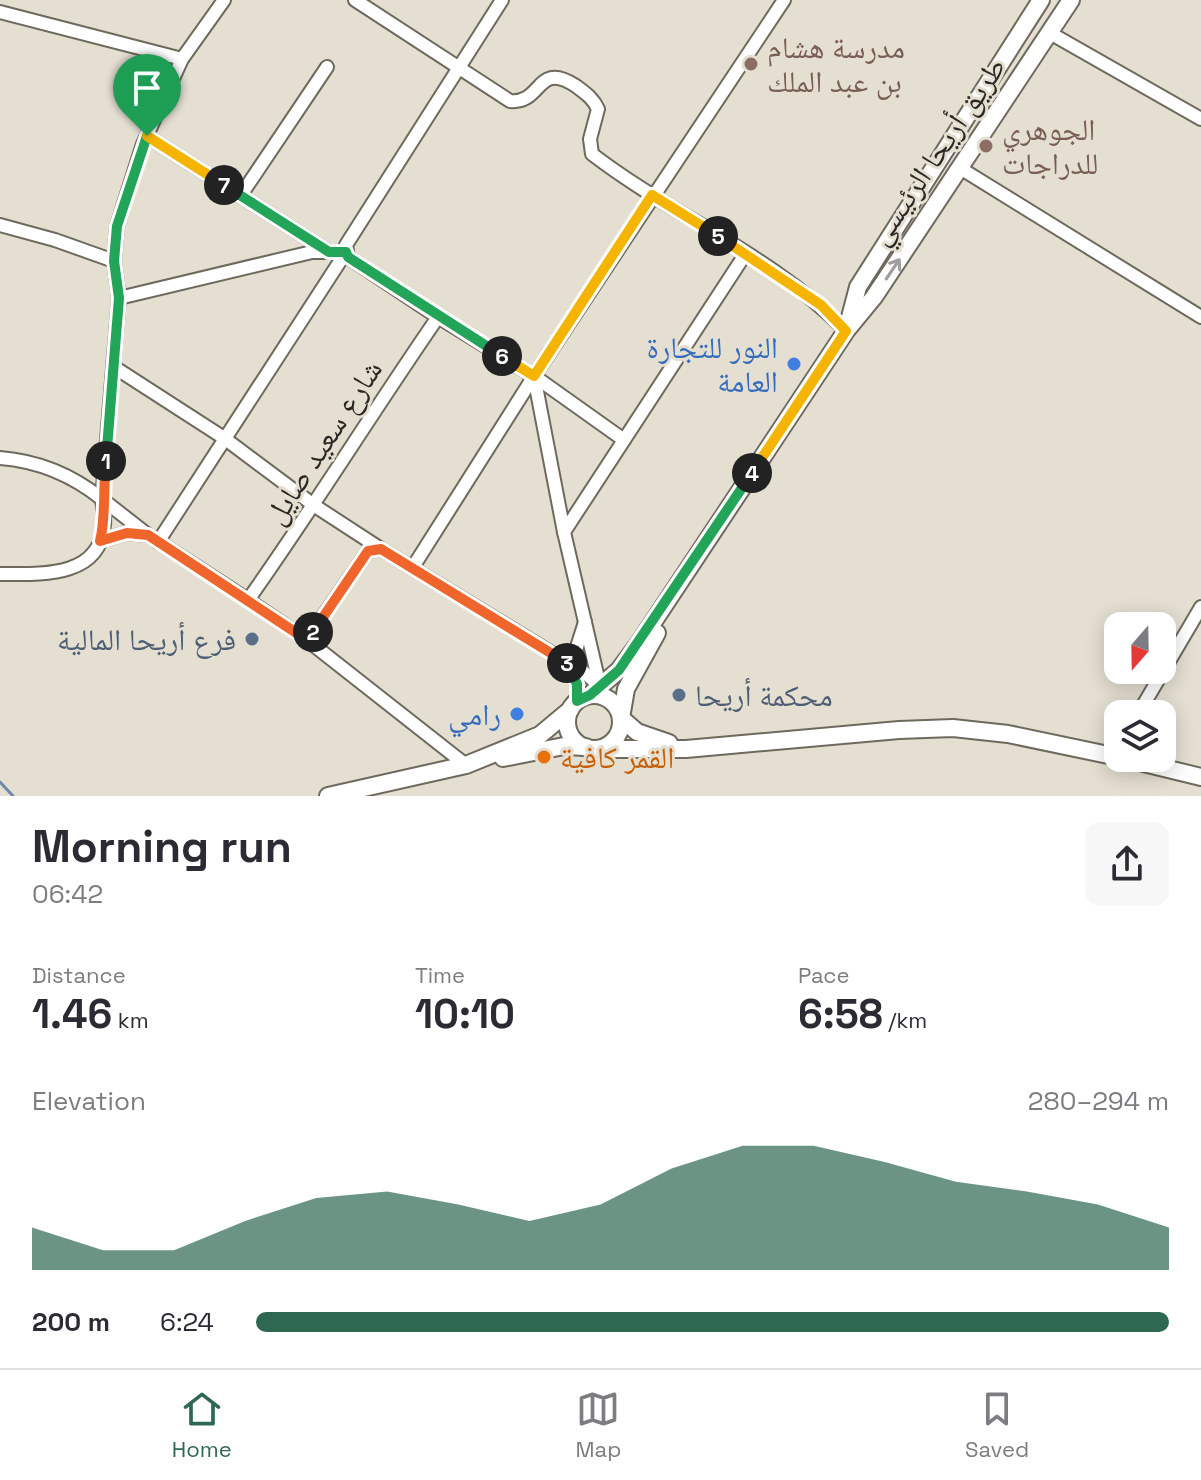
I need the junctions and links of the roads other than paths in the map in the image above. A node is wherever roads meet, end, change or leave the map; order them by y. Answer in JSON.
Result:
{"nodes":[{"id":1,"x":224,"y":0,"type":"edge"},
{"id":2,"x":502,"y":0,"type":"edge"},
{"id":3,"x":784,"y":0,"type":"edge"},
{"id":4,"x":1041,"y":0,"type":"edge"},
{"id":5,"x":1071,"y":0,"type":"edge"},
{"id":6,"x":358,"y":1,"type":"edge"},
{"id":7,"x":0,"y":12,"type":"edge"},
{"id":8,"x":1050,"y":33,"type":"junction"},
{"id":9,"x":182,"y":59,"type":"junction"},
{"id":10,"x":327,"y":67,"type":"dead end"},
{"id":11,"x":460,"y":69,"type":"junction"},
{"id":12,"x":1201,"y":119,"type":"edge"},
{"id":13,"x":147,"y":136,"type":"junction"},
{"id":14,"x":960,"y":168,"type":"junction"},
{"id":15,"x":241,"y":195,"type":"junction"},
{"id":16,"x":652,"y":195,"type":"junction"},
{"id":17,"x":0,"y":225,"type":"edge"},
{"id":18,"x":329,"y":252,"type":"junction"},
{"id":19,"x":346,"y":252,"type":"junction"},
{"id":20,"x":746,"y":253,"type":"junction"},
{"id":21,"x":114,"y":261,"type":"junction"},
{"id":22,"x":119,"y":298,"type":"junction"},
{"id":23,"x":438,"y":317,"type":"junction"},
{"id":24,"x":1201,"y":317,"type":"edge"},
{"id":25,"x":846,"y":331,"type":"junction"},
{"id":26,"x":114,"y":367,"type":"junction"},
{"id":27,"x":534,"y":376,"type":"junction"},
{"id":28,"x":224,"y":438,"type":"junction"},
{"id":29,"x":624,"y":440,"type":"junction"},
{"id":30,"x":0,"y":458,"type":"edge"},
{"id":31,"x":102,"y":499,"type":"junction"},
{"id":32,"x":315,"y":506,"type":"junction"},
{"id":33,"x":564,"y":532,"type":"junction"},
{"id":34,"x":153,"y":538,"type":"junction"},
{"id":35,"x":100,"y":541,"type":"junction"},
{"id":36,"x":703,"y":548,"type":"junction"},
{"id":37,"x":381,"y":549,"type":"junction"},
{"id":38,"x":413,"y":567,"type":"junction"},
{"id":39,"x":0,"y":574,"type":"edge"},
{"id":40,"x":248,"y":600,"type":"junction"},
{"id":41,"x":1201,"y":607,"type":"edge"},
{"id":42,"x":585,"y":621,"type":"junction"},
{"id":43,"x":307,"y":640,"type":"junction"},
{"id":44,"x":568,"y":663,"type":"junction"},
{"id":45,"x":584,"y":698,"type":"junction"},
{"id":46,"x":1146,"y":700,"type":"edge"},
{"id":47,"x":621,"y":718,"type":"junction"},
{"id":48,"x":591,"y":748,"type":"junction"},
{"id":49,"x":686,"y":749,"type":"junction"},
{"id":50,"x":1104,"y":752,"type":"edge"},
{"id":51,"x":466,"y":765,"type":"junction"},
{"id":52,"x":1176,"y":770,"type":"edge"},
{"id":53,"x":1201,"y":777,"type":"edge"},
{"id":54,"x":328,"y":796,"type":"edge"}],
"edges":[{"from":1,"to":9,"type":"street"},
{"from":2,"to":11,"type":"street"},
{"from":3,"to":16,"type":"street"},
{"from":4,"to":25,"type":"main road","name":"طريق أريحا الرئيسي"},
{"from":5,"to":8,"type":"main road","name":"طريق أريحا الرئيسي"},
{"from":6,"to":11,"type":"street"},
{"from":7,"to":9,"type":"street"},
{"from":8,"to":12,"type":"street"},
{"from":8,"to":14,"type":"main road","name":"طريق أريحا الرئيسي"},
{"from":9,"to":13,"type":"street"},
{"from":10,"to":15,"type":"street"},
{"from":11,"to":16,"type":"street"},
{"from":11,"to":19,"type":"street"},
{"from":13,"to":15,"type":"street"},
{"from":13,"to":21,"type":"street"},
{"from":14,"to":24,"type":"street"},
{"from":25,"to":14,"type":"main road","name":"طريق أريحا الرئيسي","one_way":true},
{"from":15,"to":18,"type":"street"},
{"from":16,"to":20,"type":"street"},
{"from":16,"to":27,"type":"street"},
{"from":17,"to":21,"type":"street"},
{"from":18,"to":19,"type":"street"},
{"from":18,"to":22,"type":"street"},
{"from":19,"to":23,"type":"street"},
{"from":19,"to":28,"type":"street"},
{"from":20,"to":25,"type":"street"},
{"from":20,"to":29,"type":"street"},
{"from":21,"to":22,"type":"street"},
{"from":22,"to":26,"type":"street"},
{"from":23,"to":27,"type":"street"},
{"from":23,"to":32,"type":"street","name":"شارع سعيد صايل"},
{"from":25,"to":36,"type":"main road","name":"طريق أريحا الرئيسي"},
{"from":26,"to":28,"type":"street"},
{"from":26,"to":31,"type":"street"},
{"from":27,"to":29,"type":"street"},
{"from":27,"to":33,"type":"street"},
{"from":27,"to":38,"type":"street"},
{"from":28,"to":32,"type":"street"},
{"from":28,"to":34,"type":"street"},
{"from":29,"to":33,"type":"street"},
{"from":30,"to":31,"type":"street"},
{"from":31,"to":34,"type":"street"},
{"from":31,"to":35,"type":"street"},
{"from":32,"to":37,"type":"street"},
{"from":32,"to":40,"type":"street","name":"شارع سعيد صايل"},
{"from":33,"to":42,"type":"street"},
{"from":34,"to":35,"type":"street"},
{"from":34,"to":40,"type":"street"},
{"from":35,"to":39,"type":"street"},
{"from":36,"to":45,"type":"main road","name":"طريق أريحا الرئيسي"},
{"from":36,"to":47,"type":"main road"},
{"from":37,"to":38,"type":"street"},
{"from":37,"to":43,"type":"street"},
{"from":38,"to":44,"type":"street"},
{"from":40,"to":43,"type":"street"},
{"from":41,"to":46,"type":"street"},
{"from":42,"to":44,"type":"street"},
{"from":42,"to":45,"type":"street"},
{"from":43,"to":51,"type":"street"},
{"from":44,"to":45,"type":"street"},
{"from":44,"to":45,"type":"street"},
{"from":45,"to":47,"type":"main road"},
{"from":45,"to":48,"type":"main road"},
{"from":45,"to":51,"type":"main road","name":"طريق أريحا الرئيسي"},
{"from":47,"to":48,"type":"main road"},
{"from":47,"to":49,"type":"main road"},
{"from":48,"to":49,"type":"main road"},
{"from":48,"to":51,"type":"main road"},
{"from":49,"to":50,"type":"main road"},
{"from":51,"to":54,"type":"main road","name":"طريق أريحا الرئيسي"},
{"from":52,"to":53,"type":"main road"}]}
